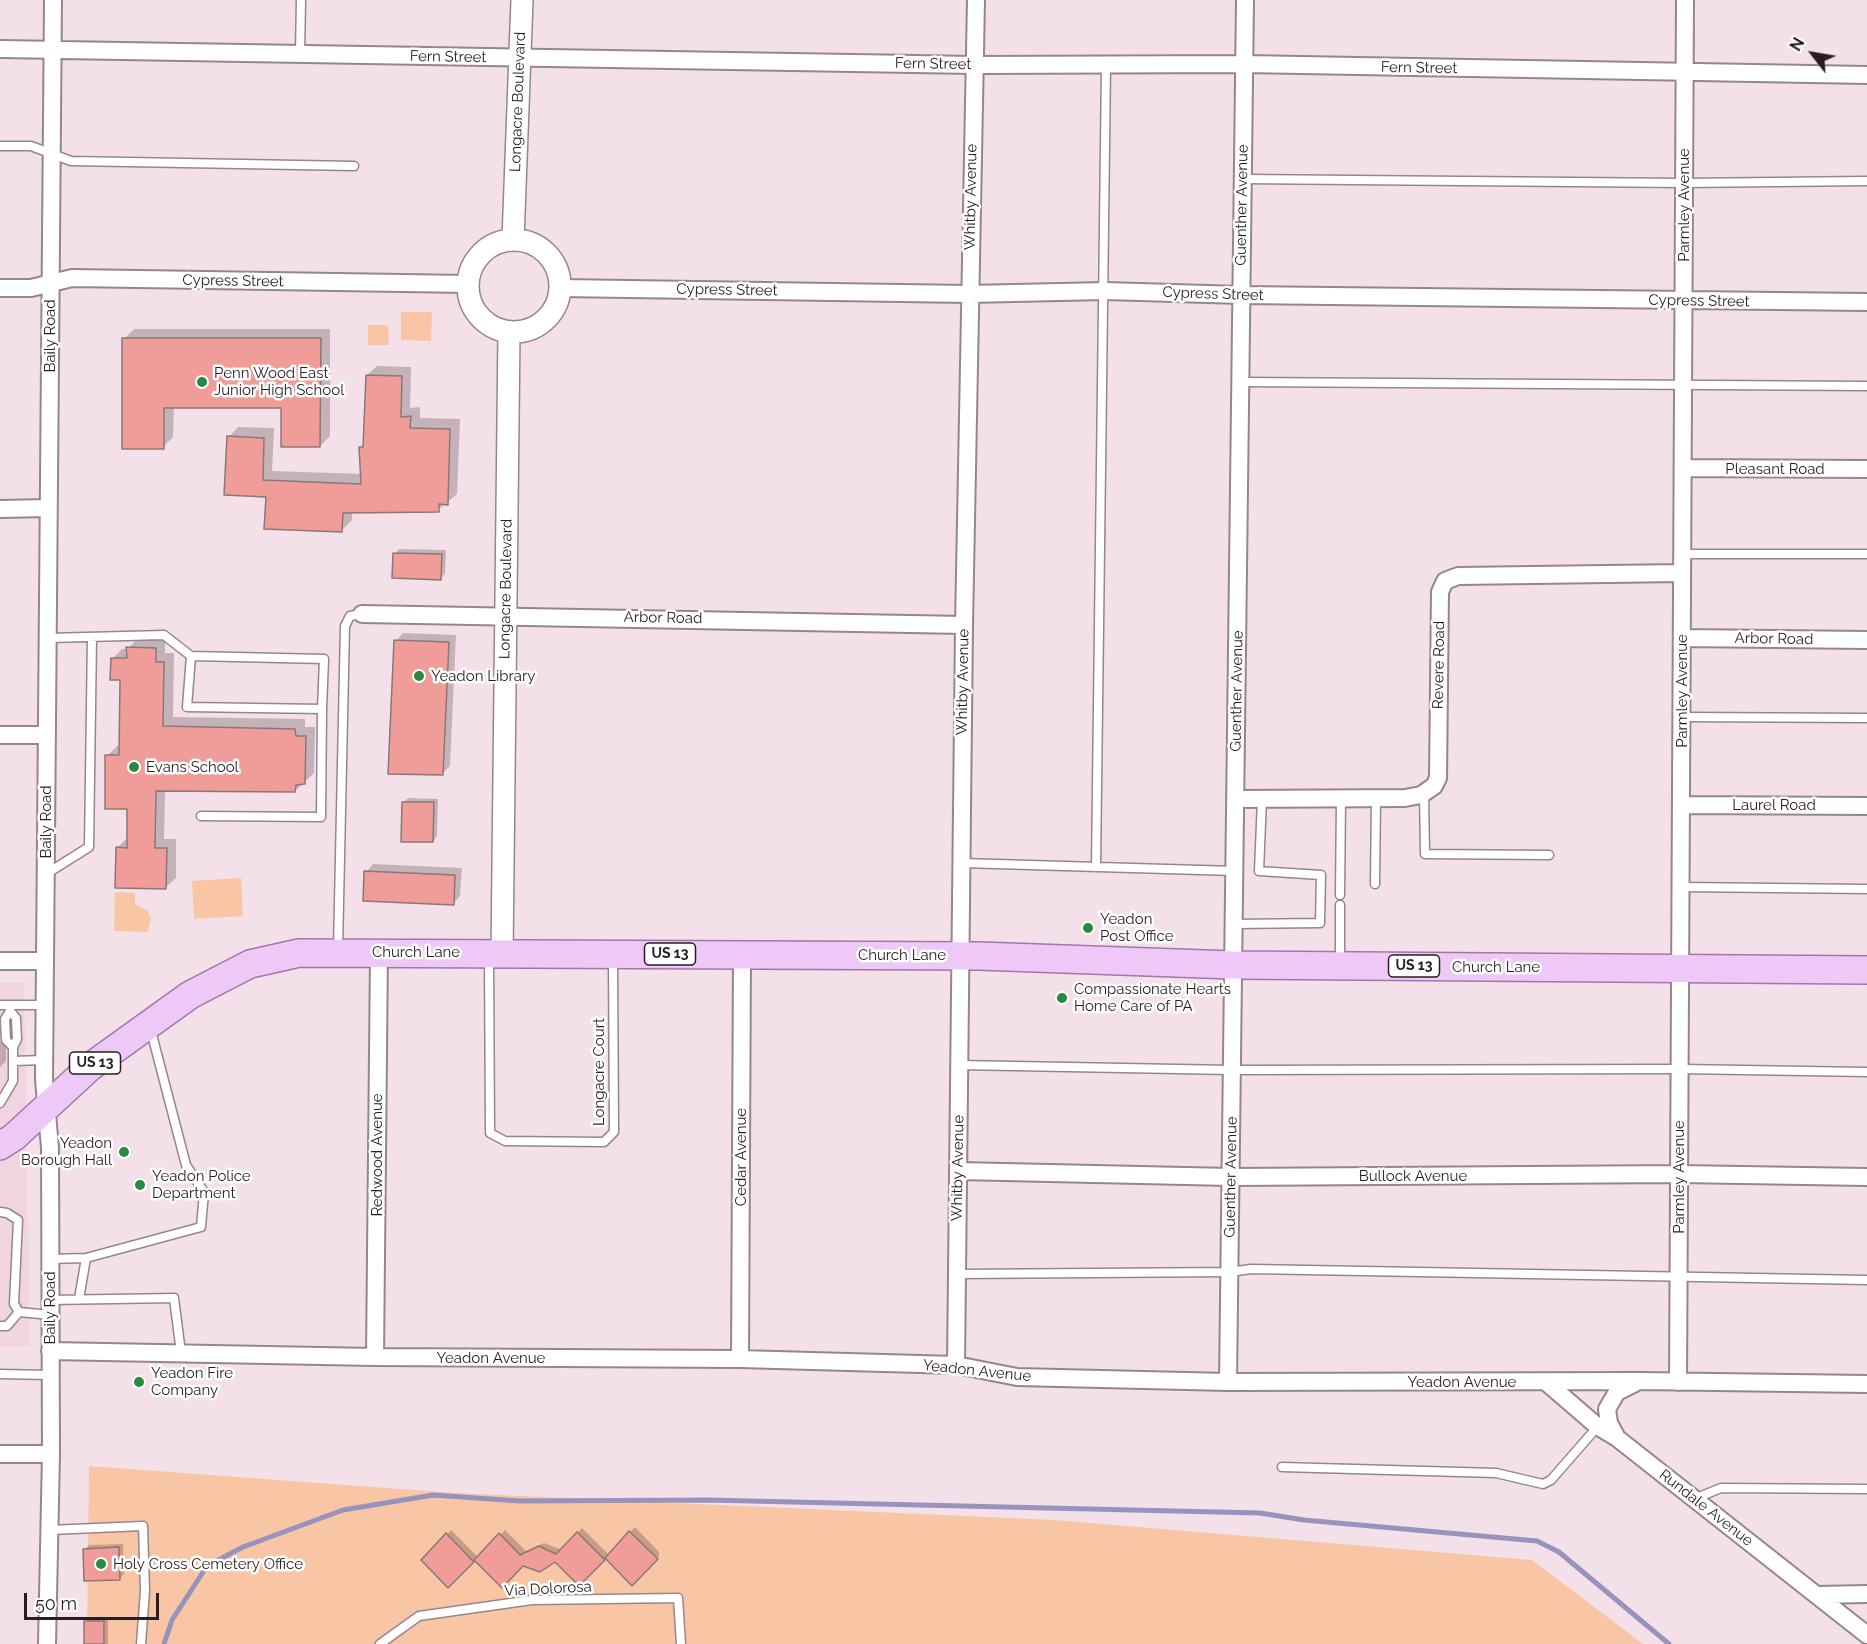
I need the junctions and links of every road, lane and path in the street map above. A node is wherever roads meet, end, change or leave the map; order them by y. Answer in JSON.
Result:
{"nodes":[{"id":1,"x":53,"y":0,"type":"edge"},
{"id":2,"x":301,"y":0,"type":"edge"},
{"id":3,"x":522,"y":0,"type":"edge"},
{"id":4,"x":975,"y":0,"type":"edge"},
{"id":5,"x":1245,"y":0,"type":"edge"},
{"id":6,"x":1685,"y":0,"type":"edge"},
{"id":7,"x":52,"y":48,"type":"junction"},
{"id":8,"x":0,"y":49,"type":"edge"},
{"id":9,"x":300,"y":53,"type":"junction"},
{"id":10,"x":520,"y":58,"type":"junction"},
{"id":11,"x":1244,"y":64,"type":"junction"},
{"id":12,"x":975,"y":65,"type":"junction"},
{"id":13,"x":1106,"y":65,"type":"junction"},
{"id":14,"x":1684,"y":73,"type":"junction"},
{"id":15,"x":1867,"y":75,"type":"edge"},
{"id":16,"x":0,"y":146,"type":"edge"},
{"id":17,"x":51,"y":153,"type":"junction"},
{"id":18,"x":354,"y":166,"type":"dead end"},
{"id":19,"x":1243,"y":179,"type":"junction"},
{"id":20,"x":1867,"y":181,"type":"edge"},
{"id":21,"x":1684,"y":183,"type":"junction"},
{"id":22,"x":513,"y":240,"type":"junction"},
{"id":23,"x":468,"y":284,"type":"junction"},
{"id":24,"x":50,"y":285,"type":"junction"},
{"id":25,"x":0,"y":288,"type":"edge"},
{"id":26,"x":560,"y":288,"type":"junction"},
{"id":27,"x":1105,"y":291,"type":"junction"},
{"id":28,"x":969,"y":294,"type":"junction"},
{"id":29,"x":1241,"y":296,"type":"junction"},
{"id":30,"x":1683,"y":300,"type":"junction"},
{"id":31,"x":1867,"y":302,"type":"edge"},
{"id":32,"x":509,"y":332,"type":"junction"},
{"id":33,"x":1240,"y":382,"type":"junction"},
{"id":34,"x":1683,"y":384,"type":"junction"},
{"id":35,"x":1867,"y":386,"type":"edge"},
{"id":36,"x":1683,"y":468,"type":"junction"},
{"id":37,"x":1867,"y":469,"type":"edge"},
{"id":38,"x":48,"y":508,"type":"junction"},
{"id":39,"x":0,"y":509,"type":"edge"},
{"id":40,"x":1682,"y":554,"type":"junction"},
{"id":41,"x":1867,"y":554,"type":"edge"},
{"id":42,"x":1682,"y":573,"type":"junction"},
{"id":43,"x":362,"y":614,"type":"joint"},
{"id":44,"x":506,"y":615,"type":"junction"},
{"id":45,"x":964,"y":624,"type":"junction"},
{"id":46,"x":92,"y":637,"type":"junction"},
{"id":47,"x":48,"y":638,"type":"junction"},
{"id":48,"x":1682,"y":638,"type":"junction"},
{"id":49,"x":1867,"y":640,"type":"edge"},
{"id":50,"x":191,"y":656,"type":"junction"},
{"id":51,"x":322,"y":709,"type":"junction"},
{"id":52,"x":1682,"y":717,"type":"junction"},
{"id":53,"x":1867,"y":718,"type":"edge"},
{"id":54,"x":0,"y":735,"type":"edge"},
{"id":55,"x":47,"y":735,"type":"junction"},
{"id":56,"x":1424,"y":793,"type":"junction"},
{"id":57,"x":1341,"y":798,"type":"junction"},
{"id":58,"x":1376,"y":798,"type":"junction"},
{"id":59,"x":1235,"y":799,"type":"junction"},
{"id":60,"x":1262,"y":799,"type":"junction"},
{"id":61,"x":1681,"y":805,"type":"junction"},
{"id":62,"x":1867,"y":806,"type":"edge"},
{"id":63,"x":201,"y":816,"type":"dead end"},
{"id":64,"x":1549,"y":855,"type":"dead end"},
{"id":65,"x":962,"y":863,"type":"junction"},
{"id":66,"x":1096,"y":867,"type":"junction"},
{"id":67,"x":1234,"y":871,"type":"junction"},
{"id":68,"x":46,"y":874,"type":"junction"},
{"id":69,"x":1375,"y":884,"type":"dead end"},
{"id":70,"x":1681,"y":887,"type":"junction"},
{"id":71,"x":1867,"y":889,"type":"edge"},
{"id":72,"x":1340,"y":895,"type":"dead end"},
{"id":73,"x":1340,"y":905,"type":"dead end"},
{"id":74,"x":1234,"y":924,"type":"junction"},
{"id":75,"x":338,"y":952,"type":"junction"},
{"id":76,"x":379,"y":952,"type":"junction"},
{"id":77,"x":496,"y":953,"type":"junction"},
{"id":78,"x":613,"y":953,"type":"junction"},
{"id":79,"x":742,"y":954,"type":"junction"},
{"id":80,"x":961,"y":956,"type":"junction"},
{"id":81,"x":0,"y":961,"type":"edge"},
{"id":82,"x":45,"y":961,"type":"junction"},
{"id":83,"x":1233,"y":965,"type":"junction"},
{"id":84,"x":1340,"y":966,"type":"junction"},
{"id":85,"x":1680,"y":968,"type":"junction"},
{"id":86,"x":1867,"y":970,"type":"edge"},
{"id":87,"x":0,"y":1005,"type":"edge"},
{"id":88,"x":45,"y":1005,"type":"junction"},
{"id":89,"x":10,"y":1008,"type":"junction"},
{"id":90,"x":149,"y":1024,"type":"junction"},
{"id":91,"x":44,"y":1060,"type":"junction"},
{"id":92,"x":13,"y":1061,"type":"junction"},
{"id":93,"x":959,"y":1065,"type":"junction"},
{"id":94,"x":1680,"y":1069,"type":"junction"},
{"id":95,"x":1232,"y":1070,"type":"junction"},
{"id":96,"x":1867,"y":1072,"type":"edge"},
{"id":97,"x":0,"y":1103,"type":"edge"},
{"id":98,"x":46,"y":1107,"type":"junction"},
{"id":99,"x":4,"y":1140,"type":"edge"},
{"id":100,"x":958,"y":1171,"type":"junction"},
{"id":101,"x":1679,"y":1174,"type":"junction"},
{"id":102,"x":1231,"y":1177,"type":"junction"},
{"id":103,"x":1867,"y":1177,"type":"edge"},
{"id":104,"x":0,"y":1212,"type":"edge"},
{"id":105,"x":86,"y":1258,"type":"junction"},
{"id":106,"x":50,"y":1259,"type":"junction"},
{"id":107,"x":1230,"y":1272,"type":"junction"},
{"id":108,"x":957,"y":1274,"type":"junction"},
{"id":109,"x":1679,"y":1278,"type":"junction"},
{"id":110,"x":1867,"y":1280,"type":"edge"},
{"id":111,"x":79,"y":1299,"type":"junction"},
{"id":112,"x":50,"y":1307,"type":"junction"},
{"id":113,"x":19,"y":1312,"type":"junction"},
{"id":114,"x":0,"y":1326,"type":"edge"},
{"id":115,"x":50,"y":1351,"type":"junction"},
{"id":116,"x":181,"y":1353,"type":"junction"},
{"id":117,"x":375,"y":1357,"type":"junction"},
{"id":118,"x":740,"y":1359,"type":"junction"},
{"id":119,"x":956,"y":1365,"type":"junction"},
{"id":120,"x":0,"y":1374,"type":"edge"},
{"id":121,"x":50,"y":1375,"type":"junction"},
{"id":122,"x":1640,"y":1381,"type":"junction"},
{"id":123,"x":1228,"y":1382,"type":"junction"},
{"id":124,"x":1546,"y":1382,"type":"junction"},
{"id":125,"x":1678,"y":1382,"type":"junction"},
{"id":126,"x":1867,"y":1384,"type":"edge"},
{"id":127,"x":1602,"y":1421,"type":"junction"},
{"id":128,"x":0,"y":1454,"type":"edge"},
{"id":129,"x":51,"y":1454,"type":"junction"},
{"id":130,"x":1282,"y":1467,"type":"dead end"},
{"id":131,"x":1867,"y":1489,"type":"edge"},
{"id":132,"x":1694,"y":1499,"type":"junction"},
{"id":133,"x":49,"y":1530,"type":"junction"},
{"id":134,"x":1867,"y":1594,"type":"edge"},
{"id":135,"x":1816,"y":1595,"type":"junction"},
{"id":136,"x":1867,"y":1635,"type":"edge"},
{"id":137,"x":47,"y":1644,"type":"edge"},
{"id":138,"x":141,"y":1644,"type":"edge"},
{"id":139,"x":380,"y":1644,"type":"edge"},
{"id":140,"x":681,"y":1644,"type":"edge"}],
"edges":[{"from":1,"to":7,"type":"street","name":"Baily Road"},
{"from":2,"to":9,"type":"lane"},
{"from":3,"to":10,"type":"street","name":"Longacre Boulevard"},
{"from":4,"to":12,"type":"street","name":"Whitby Avenue"},
{"from":5,"to":11,"type":"street","name":"Guenther Avenue"},
{"from":6,"to":14,"type":"street","name":"Parmley Avenue"},
{"from":7,"to":8,"type":"street","name":"Fern Street"},
{"from":7,"to":9,"type":"street","name":"Fern Street"},
{"from":7,"to":17,"type":"street","name":"Baily Road"},
{"from":9,"to":10,"type":"street","name":"Fern Street"},
{"from":10,"to":12,"type":"street","name":"Fern Street"},
{"from":10,"to":22,"type":"street","name":"Longacre Boulevard"},
{"from":11,"to":13,"type":"street","name":"Fern Street"},
{"from":11,"to":14,"type":"street","name":"Fern Street"},
{"from":11,"to":19,"type":"street","name":"Guenther Avenue"},
{"from":12,"to":13,"type":"street","name":"Fern Street"},
{"from":12,"to":28,"type":"street","name":"Whitby Avenue"},
{"from":13,"to":27,"type":"lane"},
{"from":14,"to":15,"type":"street","name":"Fern Street"},
{"from":14,"to":21,"type":"street","name":"Parmley Avenue"},
{"from":16,"to":17,"type":"lane"},
{"from":17,"to":18,"type":"lane"},
{"from":17,"to":24,"type":"street","name":"Baily Road"},
{"from":19,"to":21,"type":"lane"},
{"from":19,"to":29,"type":"street","name":"Guenther Avenue"},
{"from":20,"to":21,"type":"lane"},
{"from":21,"to":30,"type":"street","name":"Parmley Avenue"},
{"from":22,"to":23,"type":"street"},
{"from":22,"to":26,"type":"street"},
{"from":23,"to":24,"type":"street","name":"Cypress Street"},
{"from":23,"to":32,"type":"street"},
{"from":24,"to":25,"type":"street","name":"Cypress Street"},
{"from":24,"to":38,"type":"street","name":"Baily Road"},
{"from":26,"to":28,"type":"street","name":"Cypress Street"},
{"from":26,"to":32,"type":"street"},
{"from":27,"to":28,"type":"street","name":"Cypress Street"},
{"from":27,"to":29,"type":"street","name":"Cypress Street"},
{"from":27,"to":66,"type":"lane"},
{"from":28,"to":45,"type":"street","name":"Whitby Avenue"},
{"from":29,"to":30,"type":"street","name":"Cypress Street"},
{"from":29,"to":33,"type":"street","name":"Guenther Avenue"},
{"from":30,"to":31,"type":"street","name":"Cypress Street"},
{"from":30,"to":34,"type":"street","name":"Parmley Avenue"},
{"from":32,"to":44,"type":"street","name":"Longacre Boulevard"},
{"from":33,"to":34,"type":"lane"},
{"from":33,"to":59,"type":"street","name":"Guenther Avenue"},
{"from":34,"to":35,"type":"lane"},
{"from":34,"to":36,"type":"street","name":"Parmley Avenue"},
{"from":36,"to":37,"type":"street","name":"Pleasant Road"},
{"from":36,"to":40,"type":"street","name":"Parmley Avenue"},
{"from":38,"to":39,"type":"street"},
{"from":38,"to":47,"type":"street","name":"Baily Road"},
{"from":40,"to":41,"type":"lane"},
{"from":40,"to":42,"type":"street","name":"Parmley Avenue"},
{"from":42,"to":48,"type":"street","name":"Parmley Avenue"},
{"from":42,"to":56,"type":"street","name":"Revere Road"},
{"from":43,"to":44,"type":"street","name":"Arbor Road"},
{"from":43,"to":75,"type":"lane"},
{"from":44,"to":45,"type":"street","name":"Arbor Road"},
{"from":44,"to":77,"type":"street","name":"Longacre Boulevard"},
{"from":45,"to":65,"type":"street","name":"Whitby Avenue"},
{"from":46,"to":47,"type":"lane"},
{"from":46,"to":50,"type":"lane"},
{"from":46,"to":68,"type":"lane"},
{"from":47,"to":55,"type":"street","name":"Baily Road"},
{"from":48,"to":49,"type":"street","name":"Arbor Road"},
{"from":48,"to":52,"type":"street","name":"Parmley Avenue"},
{"from":50,"to":51,"type":"lane"},
{"from":50,"to":51,"type":"lane"},
{"from":51,"to":63,"type":"lane"},
{"from":52,"to":53,"type":"lane"},
{"from":52,"to":61,"type":"street","name":"Parmley Avenue"},
{"from":54,"to":55,"type":"street"},
{"from":55,"to":68,"type":"street","name":"Baily Road"},
{"from":56,"to":58,"type":"street"},
{"from":56,"to":64,"type":"lane"},
{"from":57,"to":58,"type":"street"},
{"from":57,"to":60,"type":"street"},
{"from":57,"to":72,"type":"lane"},
{"from":58,"to":69,"type":"lane"},
{"from":59,"to":60,"type":"street"},
{"from":59,"to":67,"type":"street","name":"Guenther Avenue"},
{"from":60,"to":74,"type":"lane"},
{"from":61,"to":62,"type":"street","name":"Laurel Road"},
{"from":61,"to":70,"type":"street","name":"Parmley Avenue"},
{"from":65,"to":66,"type":"lane"},
{"from":65,"to":80,"type":"street","name":"Whitby Avenue"},
{"from":66,"to":67,"type":"lane"},
{"from":67,"to":74,"type":"street","name":"Guenther Avenue"},
{"from":68,"to":82,"type":"street","name":"Baily Road"},
{"from":70,"to":71,"type":"lane"},
{"from":70,"to":85,"type":"street","name":"Parmley Avenue"},
{"from":73,"to":84,"type":"lane"},
{"from":74,"to":83,"type":"street","name":"Guenther Avenue"},
{"from":75,"to":76,"type":"main road","name":"Church Lane","number":"US 13"},
{"from":75,"to":90,"type":"main road","name":"Church Lane","number":"US 13"},
{"from":76,"to":77,"type":"main road","name":"Church Lane","number":"US 13"},
{"from":76,"to":117,"type":"street","name":"Redwood Avenue"},
{"from":77,"to":78,"type":"main road","name":"Church Lane","number":"US 13"},
{"from":77,"to":78,"type":"lane","name":"Longacre Court"},
{"from":78,"to":79,"type":"main road","name":"Church Lane","number":"US 13"},
{"from":79,"to":80,"type":"main road","name":"Church Lane","number":"US 13"},
{"from":79,"to":118,"type":"street","name":"Cedar Avenue"},
{"from":80,"to":83,"type":"main road","name":"Church Lane","number":"US 13"},
{"from":80,"to":93,"type":"street","name":"Whitby Avenue"},
{"from":81,"to":82,"type":"street"},
{"from":82,"to":88,"type":"street","name":"Baily Road"},
{"from":83,"to":84,"type":"main road","name":"Church Lane","number":"US 13"},
{"from":83,"to":95,"type":"street","name":"Guenther Avenue"},
{"from":84,"to":85,"type":"main road","name":"Church Lane","number":"US 13"},
{"from":85,"to":86,"type":"main road","name":"Church Lane","number":"US 13"},
{"from":85,"to":94,"type":"street","name":"Parmley Avenue"},
{"from":87,"to":89,"type":"lane"},
{"from":88,"to":89,"type":"lane"},
{"from":88,"to":91,"type":"street","name":"Baily Road"},
{"from":89,"to":92,"type":"lane"},
{"from":90,"to":98,"type":"main road","name":"Church Lane","number":"US 13"},
{"from":90,"to":105,"type":"lane"},
{"from":91,"to":92,"type":"lane"},
{"from":91,"to":98,"type":"street","name":"Baily Road"},
{"from":92,"to":97,"type":"lane"},
{"from":93,"to":95,"type":"lane"},
{"from":93,"to":100,"type":"street","name":"Whitby Avenue"},
{"from":94,"to":95,"type":"lane"},
{"from":94,"to":96,"type":"lane"},
{"from":94,"to":101,"type":"street","name":"Parmley Avenue"},
{"from":95,"to":102,"type":"street","name":"Guenther Avenue"},
{"from":98,"to":99,"type":"main road","name":"Church Lane","number":"US 13"},
{"from":98,"to":106,"type":"street","name":"Baily Road"},
{"from":100,"to":102,"type":"street","name":"Bullock Avenue"},
{"from":100,"to":108,"type":"street","name":"Whitby Avenue"},
{"from":101,"to":102,"type":"street","name":"Bullock Avenue"},
{"from":101,"to":103,"type":"street","name":"Bullock Avenue"},
{"from":101,"to":109,"type":"street","name":"Parmley Avenue"},
{"from":102,"to":107,"type":"street","name":"Guenther Avenue"},
{"from":104,"to":113,"type":"lane"},
{"from":105,"to":106,"type":"lane"},
{"from":105,"to":111,"type":"lane"},
{"from":106,"to":112,"type":"street","name":"Baily Road"},
{"from":107,"to":108,"type":"lane"},
{"from":107,"to":109,"type":"lane"},
{"from":107,"to":123,"type":"street","name":"Guenther Avenue"},
{"from":108,"to":119,"type":"street","name":"Whitby Avenue"},
{"from":109,"to":110,"type":"lane"},
{"from":109,"to":125,"type":"street","name":"Parmley Avenue"},
{"from":111,"to":112,"type":"lane"},
{"from":111,"to":116,"type":"lane"},
{"from":112,"to":113,"type":"lane"},
{"from":112,"to":115,"type":"street","name":"Baily Road"},
{"from":113,"to":114,"type":"lane"},
{"from":115,"to":116,"type":"street","name":"Yeadon Avenue"},
{"from":115,"to":121,"type":"street","name":"Baily Road"},
{"from":116,"to":117,"type":"street","name":"Yeadon Avenue"},
{"from":117,"to":118,"type":"street","name":"Yeadon Avenue"},
{"from":118,"to":119,"type":"street","name":"Yeadon Avenue"},
{"from":119,"to":123,"type":"street","name":"Yeadon Avenue"},
{"from":120,"to":121,"type":"lane"},
{"from":121,"to":129,"type":"street","name":"Baily Road"},
{"from":122,"to":124,"type":"street","name":"Yeadon Avenue"},
{"from":122,"to":125,"type":"street","name":"Yeadon Avenue"},
{"from":122,"to":127,"type":"street"},
{"from":123,"to":124,"type":"street","name":"Yeadon Avenue"},
{"from":124,"to":127,"type":"street","name":"Rundale Avenue"},
{"from":125,"to":126,"type":"street","name":"Yeadon Avenue"},
{"from":127,"to":130,"type":"lane"},
{"from":127,"to":132,"type":"street","name":"Rundale Avenue"},
{"from":128,"to":129,"type":"street"},
{"from":129,"to":133,"type":"street","name":"Baily Road"},
{"from":131,"to":132,"type":"lane"},
{"from":132,"to":135,"type":"street","name":"Rundale Avenue"},
{"from":133,"to":137,"type":"street","name":"Baily Road"},
{"from":133,"to":138,"type":"lane"},
{"from":134,"to":135,"type":"street"},
{"from":135,"to":136,"type":"street","name":"Rundale Avenue"},
{"from":139,"to":140,"type":"lane","name":"Via Dolorosa"}]}
